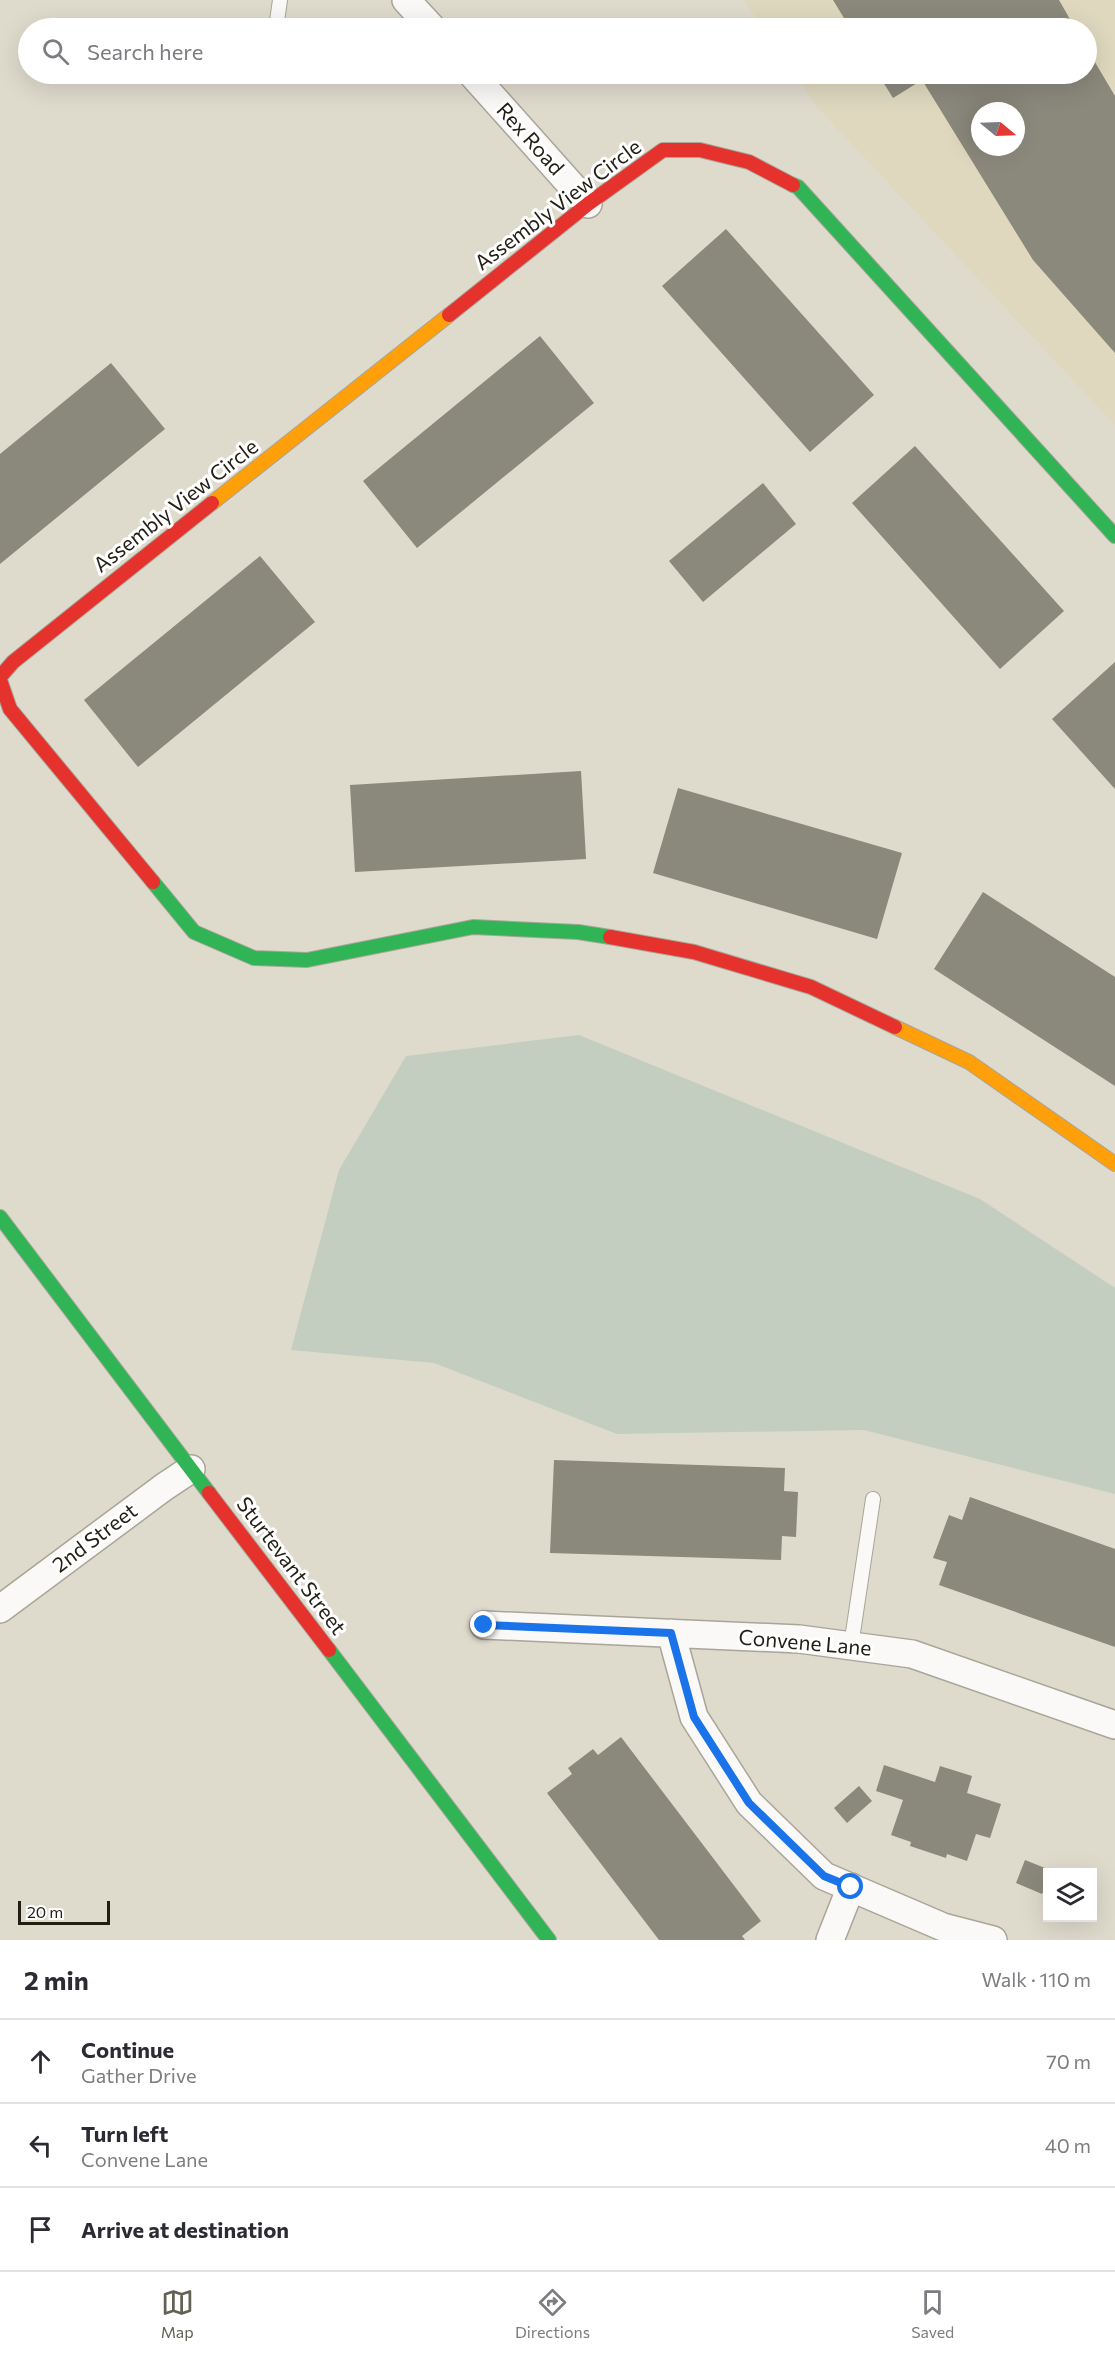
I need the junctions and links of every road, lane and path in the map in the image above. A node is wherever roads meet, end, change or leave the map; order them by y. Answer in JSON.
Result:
{"nodes":[{"id":1,"x":280,"y":0,"type":"edge"},
{"id":2,"x":406,"y":0,"type":"edge"},
{"id":3,"x":277,"y":18,"type":"edge"},
{"id":4,"x":423,"y":18,"type":"edge"},
{"id":5,"x":481,"y":84,"type":"edge"},
{"id":6,"x":588,"y":204,"type":"junction"},
{"id":7,"x":1115,"y":536,"type":"edge"},
{"id":8,"x":0,"y":678,"type":"edge"},
{"id":9,"x":1115,"y":1164,"type":"edge"},
{"id":10,"x":0,"y":1217,"type":"edge"},
{"id":11,"x":191,"y":1469,"type":"junction"},
{"id":12,"x":873,"y":1499,"type":"dead end"},
{"id":13,"x":0,"y":1609,"type":"edge"},
{"id":14,"x":484,"y":1625,"type":"dead end"},
{"id":15,"x":671,"y":1633,"type":"junction"},
{"id":16,"x":851,"y":1646,"type":"junction"},
{"id":17,"x":1115,"y":1725,"type":"edge"},
{"id":18,"x":851,"y":1887,"type":"junction"},
{"id":19,"x":549,"y":1940,"type":"edge"},
{"id":20,"x":830,"y":1940,"type":"edge"},
{"id":21,"x":993,"y":1940,"type":"edge"}],
"edges":[{"from":1,"to":3,"type":"lane"},
{"from":2,"to":4,"type":"street"},
{"from":5,"to":6,"type":"street","name":"Rex Road"},
{"from":6,"to":7,"type":"street","name":"Assembly View Circle"},
{"from":6,"to":8,"type":"street","name":"Assembly View Circle"},
{"from":8,"to":9,"type":"street","name":"Assembly View Circle"},
{"from":10,"to":11,"type":"street","name":"Sturtevant Street"},
{"from":11,"to":13,"type":"street","name":"2nd Street"},
{"from":11,"to":19,"type":"street","name":"Sturtevant Street"},
{"from":12,"to":16,"type":"lane"},
{"from":14,"to":15,"type":"street","name":"Convene Lane"},
{"from":15,"to":16,"type":"street","name":"Convene Lane"},
{"from":15,"to":18,"type":"street"},
{"from":16,"to":17,"type":"street","name":"Convene Lane"},
{"from":18,"to":20,"type":"street"},
{"from":18,"to":21,"type":"street"}]}
